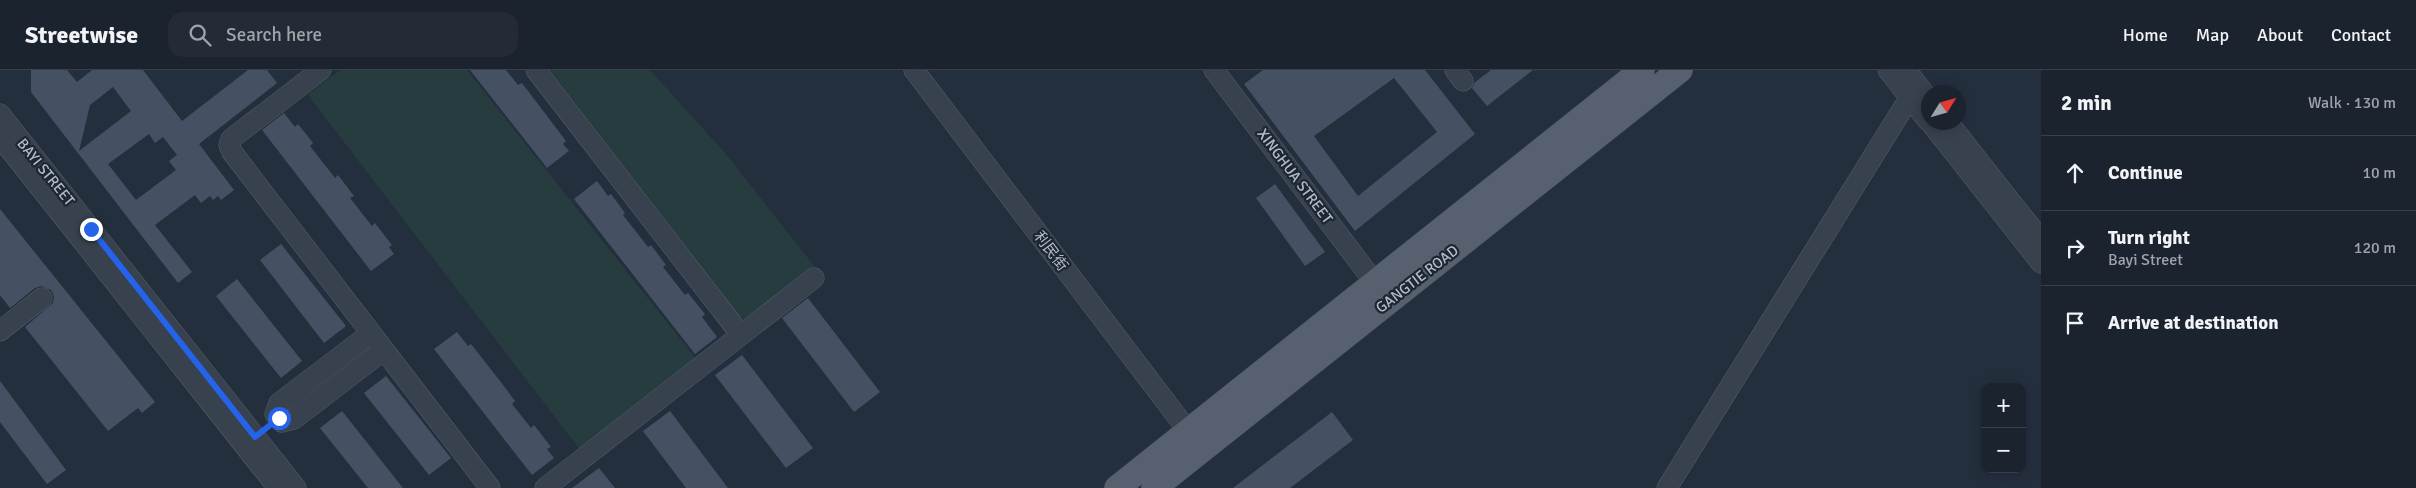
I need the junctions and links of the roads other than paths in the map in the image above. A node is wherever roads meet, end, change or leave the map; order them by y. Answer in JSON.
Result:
{"nodes":[{"id":1,"x":321,"y":70,"type":"edge"},
{"id":2,"x":536,"y":70,"type":"edge"},
{"id":3,"x":914,"y":70,"type":"edge"},
{"id":4,"x":1214,"y":70,"type":"edge"},
{"id":5,"x":1642,"y":70,"type":"edge"},
{"id":6,"x":1680,"y":70,"type":"edge"},
{"id":7,"x":1888,"y":70,"type":"edge"},
{"id":8,"x":1906,"y":70,"type":"edge"},
{"id":9,"x":1919,"y":98,"type":"edge"},
{"id":10,"x":0,"y":114,"type":"edge"},
{"id":11,"x":1935,"y":130,"type":"edge"},
{"id":12,"x":1954,"y":130,"type":"edge"},
{"id":13,"x":0,"y":137,"type":"edge"},
{"id":14,"x":2041,"y":240,"type":"edge"},
{"id":15,"x":2041,"y":263,"type":"edge"},
{"id":16,"x":814,"y":278,"type":"dead end"},
{"id":17,"x":1375,"y":283,"type":"junction"},
{"id":18,"x":42,"y":298,"type":"dead end"},
{"id":19,"x":0,"y":331,"type":"edge"},
{"id":20,"x":371,"y":333,"type":"junction"},
{"id":21,"x":741,"y":334,"type":"junction"},
{"id":22,"x":384,"y":350,"type":"junction"},
{"id":23,"x":279,"y":418,"type":"junction"},
{"id":24,"x":1188,"y":432,"type":"junction"},
{"id":25,"x":255,"y":437,"type":"junction"},
{"id":26,"x":278,"y":488,"type":"edge"},
{"id":27,"x":296,"y":488,"type":"edge"},
{"id":28,"x":490,"y":488,"type":"edge"},
{"id":29,"x":545,"y":488,"type":"edge"},
{"id":30,"x":1117,"y":488,"type":"edge"},
{"id":31,"x":1154,"y":488,"type":"edge"},
{"id":32,"x":1667,"y":488,"type":"edge"}],
"edges":[{"from":1,"to":20,"type":"street"},
{"from":2,"to":21,"type":"street"},
{"from":3,"to":24,"type":"street","name":"利民街"},
{"from":4,"to":17,"type":"street","name":"XINGHUA STREET"},
{"from":5,"to":17,"type":"main road","name":"GANGTIE ROAD"},
{"from":6,"to":31,"type":"main road","name":"GANGTIE ROAD"},
{"from":7,"to":9,"type":"street"},
{"from":8,"to":9,"type":"street"},
{"from":9,"to":32,"type":"street"},
{"from":10,"to":25,"type":"street","name":"BAYI STREET"},
{"from":11,"to":15,"type":"street"},
{"from":12,"to":14,"type":"street"},
{"from":13,"to":26,"type":"street","name":"BAYI STREET"},
{"from":16,"to":21,"type":"street"},
{"from":17,"to":24,"type":"main road","name":"GANGTIE ROAD"},
{"from":18,"to":19,"type":"street"},
{"from":20,"to":22,"type":"street"},
{"from":20,"to":23,"type":"street"},
{"from":21,"to":29,"type":"street"},
{"from":22,"to":23,"type":"street"},
{"from":22,"to":28,"type":"street"},
{"from":23,"to":25,"type":"street"},
{"from":24,"to":30,"type":"main road","name":"GANGTIE ROAD"},
{"from":25,"to":27,"type":"street","name":"BAYI STREET"}]}
